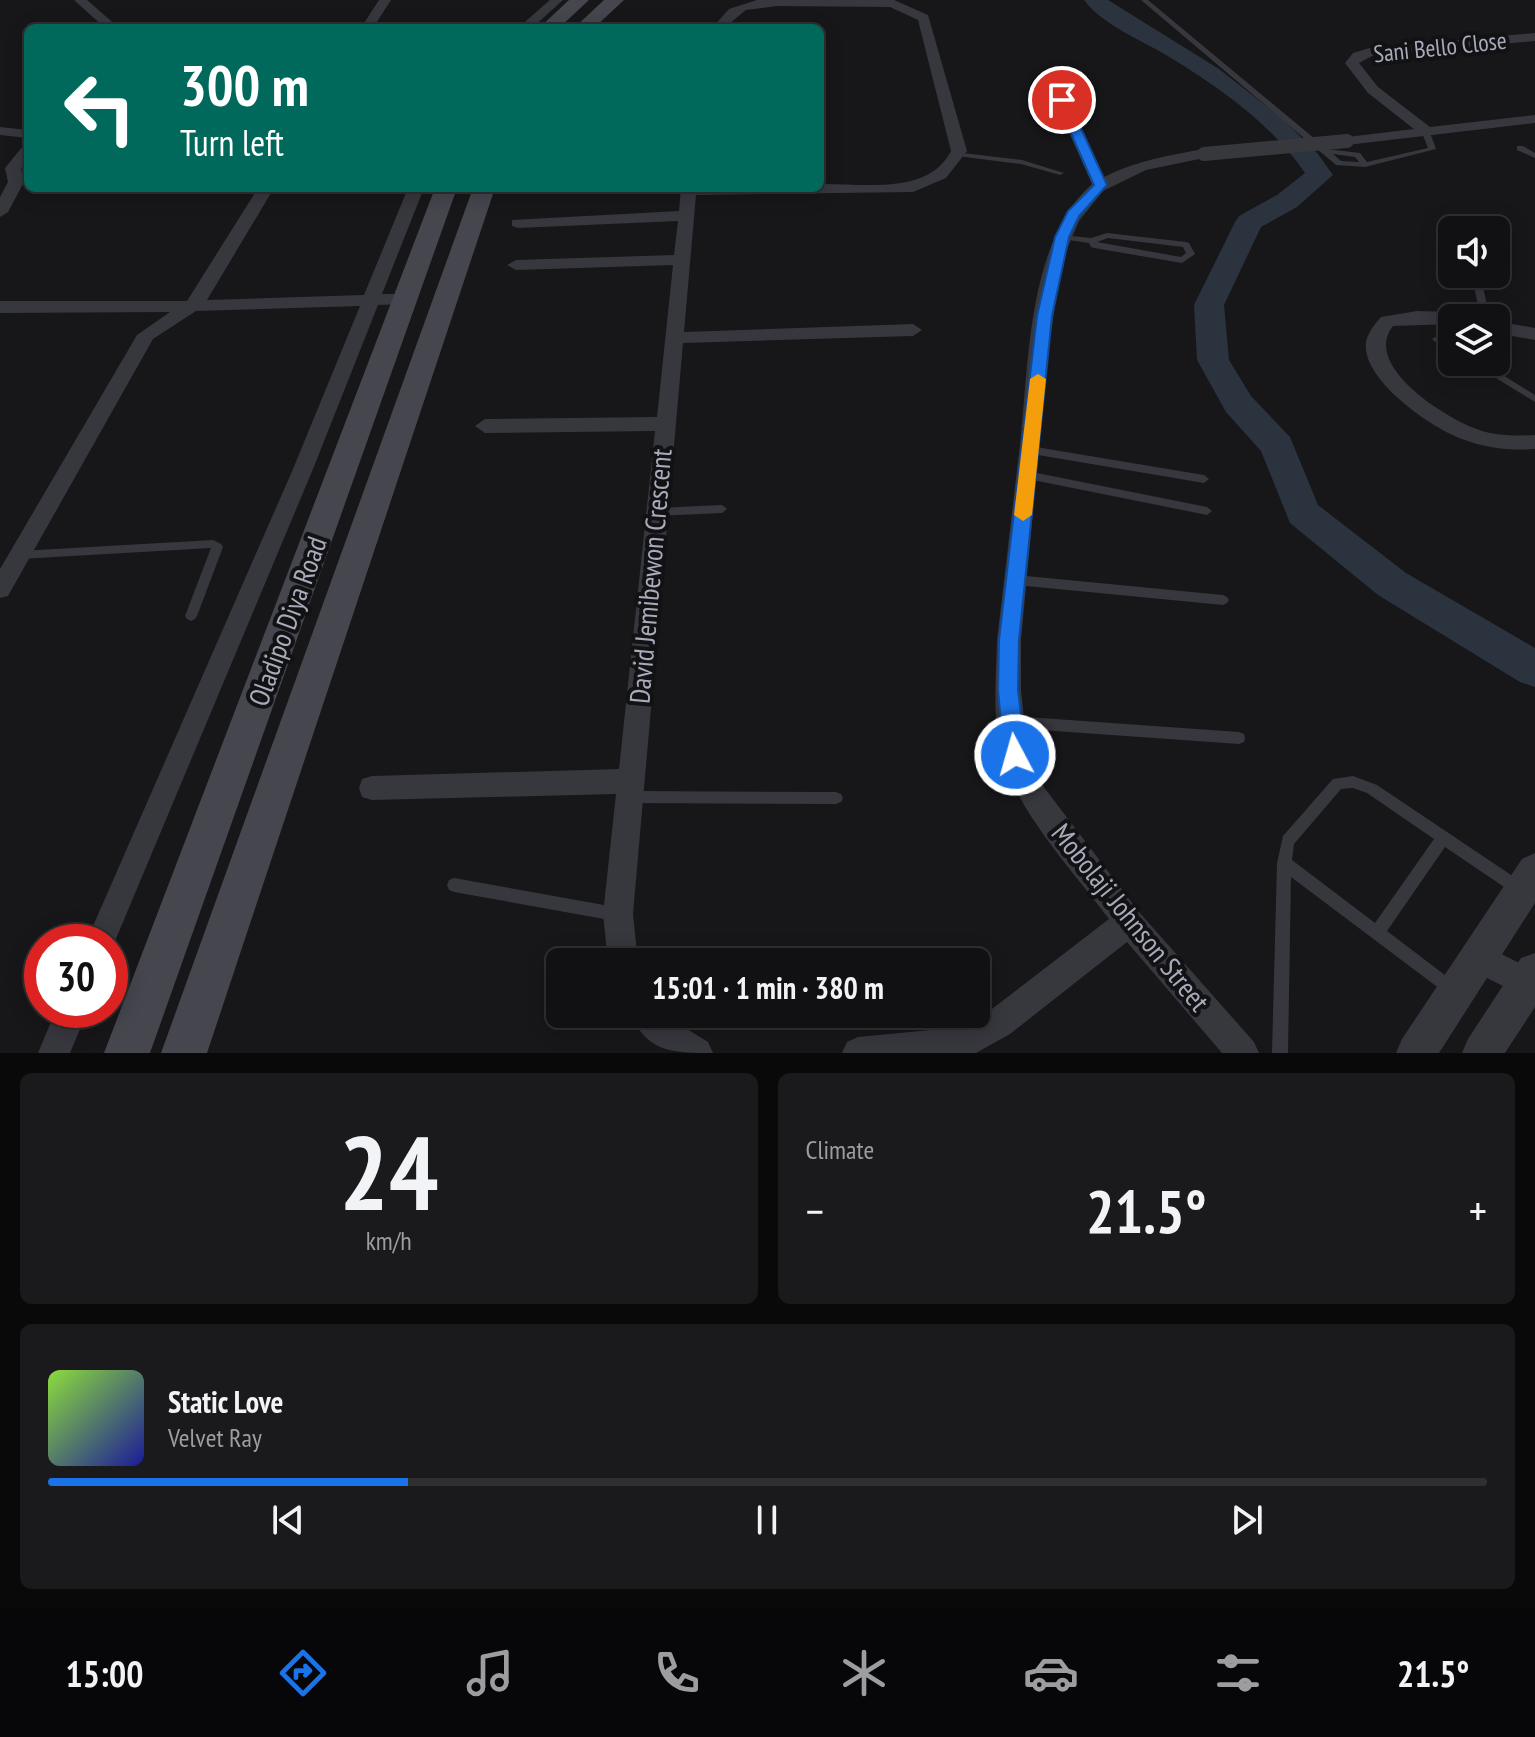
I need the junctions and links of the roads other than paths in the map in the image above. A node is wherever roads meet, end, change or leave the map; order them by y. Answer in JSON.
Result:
{"nodes":[{"id":1,"x":80,"y":0,"type":"edge"},
{"id":2,"x":385,"y":0,"type":"edge"},
{"id":3,"x":557,"y":0,"type":"edge"},
{"id":4,"x":580,"y":0,"type":"edge"},
{"id":5,"x":615,"y":0,"type":"edge"},
{"id":6,"x":863,"y":0,"type":"edge"},
{"id":7,"x":1144,"y":0,"type":"edge"},
{"id":8,"x":754,"y":2,"type":"edge"},
{"id":9,"x":108,"y":24,"type":"edge"},
{"id":10,"x":370,"y":24,"type":"edge"},
{"id":11,"x":529,"y":24,"type":"edge"},
{"id":12,"x":553,"y":24,"type":"edge"},
{"id":13,"x":588,"y":24,"type":"edge"},
{"id":14,"x":721,"y":24,"type":"edge"},
{"id":15,"x":1535,"y":37,"type":"edge"},
{"id":16,"x":1049,"y":72,"type":"dead end"},
{"id":17,"x":1535,"y":119,"type":"edge"},
{"id":18,"x":1425,"y":130,"type":"junction"},
{"id":19,"x":0,"y":131,"type":"edge"},
{"id":20,"x":24,"y":134,"type":"edge"},
{"id":21,"x":1520,"y":148,"type":"dead end"},
{"id":22,"x":1324,"y":151,"type":"junction"},
{"id":23,"x":24,"y":154,"type":"edge"},
{"id":24,"x":957,"y":154,"type":"junction"},
{"id":25,"x":1535,"y":156,"type":"edge"},
{"id":26,"x":1365,"y":165,"type":"junction"},
{"id":27,"x":1060,"y":173,"type":"dead end"},
{"id":28,"x":1100,"y":185,"type":"junction"},
{"id":29,"x":824,"y":188,"type":"edge"},
{"id":30,"x":263,"y":192,"type":"edge"},
{"id":31,"x":414,"y":192,"type":"edge"},
{"id":32,"x":445,"y":192,"type":"edge"},
{"id":33,"x":483,"y":192,"type":"edge"},
{"id":34,"x":689,"y":192,"type":"edge"},
{"id":35,"x":0,"y":212,"type":"edge"},
{"id":36,"x":686,"y":216,"type":"junction"},
{"id":37,"x":518,"y":223,"type":"dead end"},
{"id":38,"x":1062,"y":237,"type":"junction"},
{"id":39,"x":1092,"y":241,"type":"junction"},
{"id":40,"x":681,"y":260,"type":"junction"},
{"id":41,"x":516,"y":265,"type":"dead end"},
{"id":42,"x":407,"y":299,"type":"junction"},
{"id":43,"x":370,"y":300,"type":"junction"},
{"id":44,"x":192,"y":306,"type":"junction"},
{"id":45,"x":0,"y":307,"type":"edge"},
{"id":46,"x":1438,"y":318,"type":"edge"},
{"id":47,"x":913,"y":330,"type":"dead end"},
{"id":48,"x":1510,"y":330,"type":"edge"},
{"id":49,"x":1535,"y":334,"type":"edge"},
{"id":50,"x":672,"y":338,"type":"junction"},
{"id":51,"x":1498,"y":376,"type":"edge"},
{"id":52,"x":1535,"y":399,"type":"edge"},
{"id":53,"x":664,"y":424,"type":"junction"},
{"id":54,"x":485,"y":426,"type":"dead end"},
{"id":55,"x":1535,"y":442,"type":"edge"},
{"id":56,"x":1030,"y":450,"type":"junction"},
{"id":57,"x":1027,"y":475,"type":"junction"},
{"id":58,"x":1204,"y":479,"type":"dead end"},
{"id":59,"x":722,"y":509,"type":"dead end"},
{"id":60,"x":1207,"y":511,"type":"dead end"},
{"id":61,"x":656,"y":512,"type":"junction"},
{"id":62,"x":19,"y":555,"type":"junction"},
{"id":63,"x":1015,"y":580,"type":"junction"},
{"id":64,"x":0,"y":589,"type":"edge"},
{"id":65,"x":1223,"y":600,"type":"dead end"},
{"id":66,"x":191,"y":616,"type":"dead end"},
{"id":67,"x":1012,"y":722,"type":"junction"},
{"id":68,"x":1239,"y":738,"type":"dead end"},
{"id":69,"x":372,"y":788,"type":"dead end"},
{"id":70,"x":630,"y":789,"type":"junction"},
{"id":71,"x":836,"y":798,"type":"dead end"},
{"id":72,"x":1443,"y":838,"type":"junction"},
{"id":73,"x":1284,"y":863,"type":"junction"},
{"id":74,"x":1528,"y":881,"type":"edge"},
{"id":75,"x":454,"y":885,"type":"dead end"},
{"id":76,"x":618,"y":914,"type":"junction"},
{"id":77,"x":1129,"y":922,"type":"junction"},
{"id":78,"x":109,"y":924,"type":"edge"},
{"id":79,"x":1377,"y":933,"type":"junction"},
{"id":80,"x":622,"y":948,"type":"edge"},
{"id":81,"x":1478,"y":957,"type":"junction"},
{"id":82,"x":1532,"y":981,"type":"edge"},
{"id":83,"x":1456,"y":993,"type":"junction"},
{"id":84,"x":64,"y":1028,"type":"edge"},
{"id":85,"x":657,"y":1028,"type":"edge"},
{"id":86,"x":54,"y":1053,"type":"edge"},
{"id":87,"x":127,"y":1053,"type":"edge"},
{"id":88,"x":184,"y":1053,"type":"edge"},
{"id":89,"x":697,"y":1053,"type":"edge"},
{"id":90,"x":858,"y":1053,"type":"edge"},
{"id":91,"x":1243,"y":1053,"type":"edge"},
{"id":92,"x":1280,"y":1053,"type":"edge"},
{"id":93,"x":1416,"y":1053,"type":"edge"},
{"id":94,"x":1482,"y":1053,"type":"edge"}],
"edges":[{"from":1,"to":9,"type":"street"},
{"from":2,"to":10,"type":"street"},
{"from":3,"to":11,"type":"street"},
{"from":4,"to":12,"type":"main road"},
{"from":5,"to":13,"type":"main road"},
{"from":6,"to":8,"type":"street"},
{"from":6,"to":24,"type":"street"},
{"from":7,"to":22,"type":"lane"},
{"from":8,"to":14,"type":"street"},
{"from":15,"to":18,"type":"street","name":"Sani Bello Close"},
{"from":16,"to":28,"type":"street"},
{"from":17,"to":18,"type":"street"},
{"from":18,"to":26,"type":"lane"},
{"from":18,"to":28,"type":"street","name":"Mobolaji Johnson Street","bridge":true},
{"from":19,"to":20,"type":"street"},
{"from":21,"to":25,"type":"lane"},
{"from":22,"to":26,"type":"lane"},
{"from":22,"to":26,"type":"lane"},
{"from":23,"to":35,"type":"street"},
{"from":24,"to":27,"type":"lane"},
{"from":24,"to":29,"type":"street","name":"David Jemibewon Crescent"},
{"from":28,"to":38,"type":"street","name":"Mobolaji Johnson Street"},
{"from":30,"to":44,"type":"street"},
{"from":31,"to":43,"type":"street"},
{"from":32,"to":42,"type":"main road","name":"Oladipo Diya Road"},
{"from":33,"to":88,"type":"main road","name":"Oladipo Diya Road"},
{"from":34,"to":36,"type":"street","name":"David Jemibewon Crescent"},
{"from":36,"to":37,"type":"street"},
{"from":36,"to":40,"type":"street","name":"David Jemibewon Crescent"},
{"from":38,"to":39,"type":"lane"},
{"from":38,"to":56,"type":"street","name":"Mobolaji Johnson Street"},
{"from":39,"to":39,"type":"lane"},
{"from":40,"to":41,"type":"street"},
{"from":40,"to":50,"type":"street","name":"David Jemibewon Crescent"},
{"from":42,"to":43,"type":"street"},
{"from":42,"to":87,"type":"main road","name":"Oladipo Diya Road"},
{"from":43,"to":44,"type":"street"},
{"from":43,"to":78,"type":"street"},
{"from":44,"to":45,"type":"street"},
{"from":44,"to":62,"type":"street"},
{"from":46,"to":55,"type":"street"},
{"from":47,"to":50,"type":"street"},
{"from":48,"to":49,"type":"street"},
{"from":50,"to":53,"type":"street","name":"David Jemibewon Crescent"},
{"from":51,"to":52,"type":"lane"},
{"from":53,"to":54,"type":"street"},
{"from":53,"to":61,"type":"street","name":"David Jemibewon Crescent"},
{"from":56,"to":57,"type":"street","name":"Mobolaji Johnson Street"},
{"from":56,"to":58,"type":"lane"},
{"from":57,"to":60,"type":"lane"},
{"from":57,"to":63,"type":"street","name":"Mobolaji Johnson Street"},
{"from":59,"to":61,"type":"lane"},
{"from":61,"to":70,"type":"street","name":"David Jemibewon Crescent"},
{"from":62,"to":64,"type":"street"},
{"from":62,"to":66,"type":"lane"},
{"from":63,"to":65,"type":"lane"},
{"from":63,"to":67,"type":"street","name":"Mobolaji Johnson Street"},
{"from":67,"to":68,"type":"lane"},
{"from":67,"to":77,"type":"street","name":"Mobolaji Johnson Street"},
{"from":69,"to":70,"type":"street"},
{"from":70,"to":71,"type":"lane"},
{"from":70,"to":76,"type":"street","name":"David Jemibewon Crescent"},
{"from":72,"to":73,"type":"lane"},
{"from":72,"to":74,"type":"lane"},
{"from":72,"to":79,"type":"lane"},
{"from":73,"to":79,"type":"lane"},
{"from":73,"to":92,"type":"lane"},
{"from":74,"to":81,"type":"street"},
{"from":75,"to":76,"type":"lane"},
{"from":76,"to":80,"type":"street","name":"David Jemibewon Crescent"},
{"from":77,"to":90,"type":"street"},
{"from":77,"to":91,"type":"street","name":"Mobolaji Johnson Street"},
{"from":79,"to":83,"type":"lane"},
{"from":81,"to":82,"type":"street"},
{"from":81,"to":83,"type":"street"},
{"from":82,"to":94,"type":"street"},
{"from":83,"to":93,"type":"street"},
{"from":84,"to":86,"type":"street"},
{"from":85,"to":89,"type":"street"}]}
